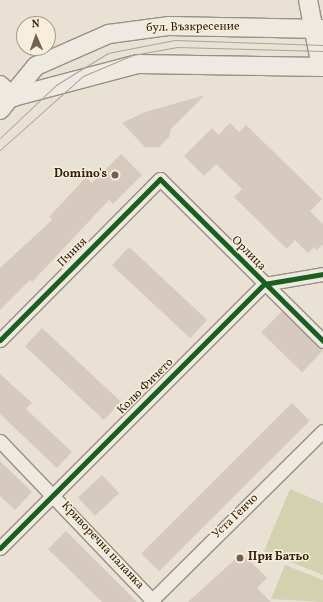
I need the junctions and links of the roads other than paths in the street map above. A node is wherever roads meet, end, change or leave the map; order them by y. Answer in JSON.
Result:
{"nodes":[{"id":1,"x":308,"y":0,"type":"edge"},
{"id":2,"x":318,"y":29,"type":"edge"},
{"id":3,"x":322,"y":71,"type":"edge"},
{"id":4,"x":0,"y":85,"type":"edge"},
{"id":5,"x":13,"y":97,"type":"junction"},
{"id":6,"x":0,"y":110,"type":"edge"},
{"id":7,"x":160,"y":179,"type":"joint"},
{"id":8,"x":323,"y":274,"type":"edge"},
{"id":9,"x":264,"y":284,"type":"junction"},
{"id":10,"x":0,"y":340,"type":"edge"},
{"id":11,"x":323,"y":341,"type":"edge"},
{"id":12,"x":323,"y":432,"type":"edge"},
{"id":13,"x":0,"y":441,"type":"edge"},
{"id":14,"x":54,"y":494,"type":"junction"},
{"id":15,"x":0,"y":548,"type":"edge"},
{"id":16,"x":151,"y":601,"type":"edge"}],
"edges":[{"from":1,"to":2,"type":"main road"},
{"from":2,"to":3,"type":"main road"},
{"from":2,"to":5,"type":"main road","name":"бул. Възкресение"},
{"from":3,"to":5,"type":"main road"},
{"from":4,"to":5,"type":"main road"},
{"from":5,"to":6,"type":"main road","name":"бул. Възкресение"},
{"from":7,"to":9,"type":"street","name":"Орлица"},
{"from":7,"to":10,"type":"street","name":"Пчиня"},
{"from":8,"to":9,"type":"street"},
{"from":9,"to":11,"type":"street","name":"Орлица"},
{"from":9,"to":14,"type":"street","name":"Колю Фичето"},
{"from":12,"to":16,"type":"street","name":"Уста Генчо"},
{"from":13,"to":14,"type":"street","name":"Криворечна паланка"},
{"from":14,"to":15,"type":"street","name":"Колю Фичето"},
{"from":14,"to":16,"type":"street","name":"Криворечна паланка"}]}
